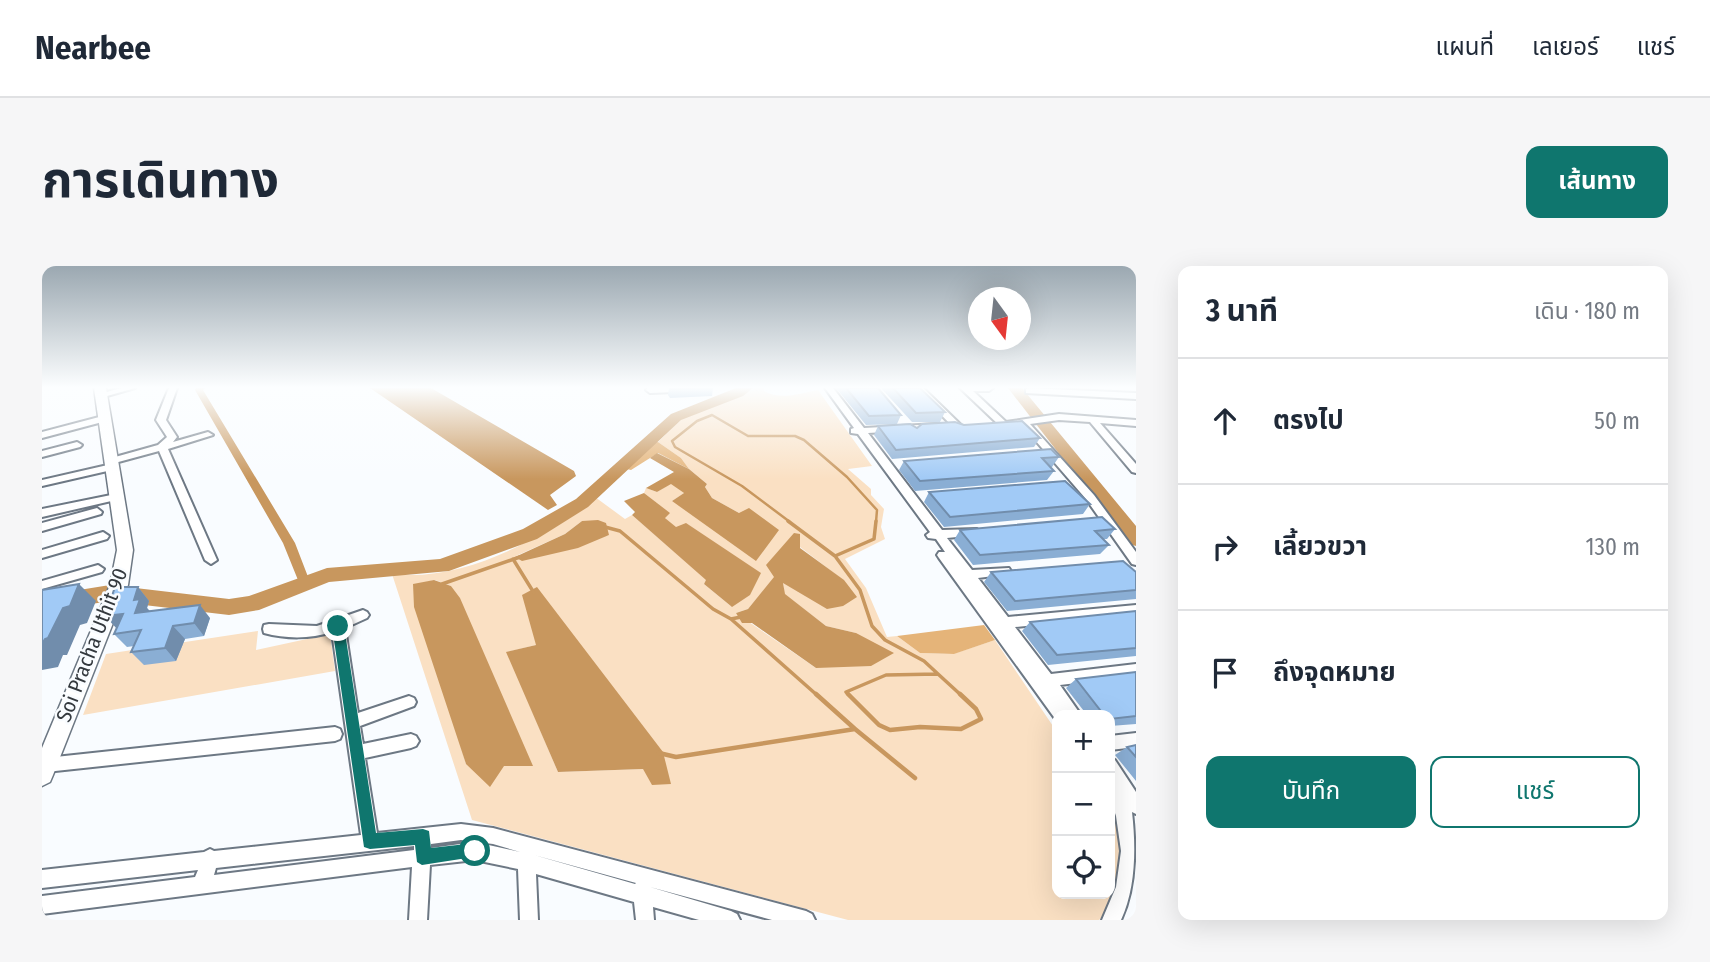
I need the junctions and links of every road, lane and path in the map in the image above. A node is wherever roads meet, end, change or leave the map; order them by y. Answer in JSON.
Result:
{"nodes":[{"id":1,"x":900,"y":418,"type":"edge"},
{"id":2,"x":91,"y":419,"type":"edge"},
{"id":3,"x":94,"y":419,"type":"edge"},
{"id":4,"x":102,"y":419,"type":"edge"},
{"id":5,"x":163,"y":419,"type":"edge"},
{"id":6,"x":847,"y":419,"type":"edge"},
{"id":7,"x":950,"y":419,"type":"edge"},
{"id":8,"x":997,"y":419,"type":"edge"},
{"id":9,"x":1045,"y":419,"type":"edge"},
{"id":10,"x":1056,"y":419,"type":"edge"},
{"id":11,"x":1096,"y":421,"type":"junction"},
{"id":12,"x":1026,"y":422,"type":"junction"},
{"id":13,"x":1136,"y":423,"type":"edge"},
{"id":14,"x":1003,"y":424,"type":"junction"},
{"id":15,"x":992,"y":425,"type":"edge"},
{"id":16,"x":958,"y":427,"type":"joint"},
{"id":17,"x":42,"y":430,"type":"edge"},
{"id":18,"x":910,"y":430,"type":"junction"},
{"id":19,"x":858,"y":433,"type":"junction"},
{"id":20,"x":42,"y":435,"type":"edge"},
{"id":21,"x":208,"y":435,"type":"dead end"},
{"id":22,"x":77,"y":445,"type":"dead end"},
{"id":23,"x":162,"y":447,"type":"junction"},
{"id":24,"x":1052,"y":453,"type":"junction"},
{"id":25,"x":42,"y":454,"type":"edge"},
{"id":26,"x":1038,"y":454,"type":"edge"},
{"id":27,"x":111,"y":463,"type":"junction"},
{"id":28,"x":901,"y":465,"type":"edge"},
{"id":29,"x":882,"y":466,"type":"junction"},
{"id":30,"x":1136,"y":470,"type":"edge"},
{"id":31,"x":46,"y":482,"type":"edge"},
{"id":32,"x":1079,"y":484,"type":"junction"},
{"id":33,"x":1066,"y":485,"type":"edge"},
{"id":34,"x":115,"y":493,"type":"junction"},
{"id":35,"x":923,"y":497,"type":"dead end"},
{"id":36,"x":906,"y":498,"type":"junction"},
{"id":37,"x":97,"y":512,"type":"dead end"},
{"id":38,"x":42,"y":513,"type":"edge"},
{"id":39,"x":1106,"y":519,"type":"junction"},
{"id":40,"x":1093,"y":520,"type":"edge"},
{"id":41,"x":42,"y":527,"type":"edge"},
{"id":42,"x":990,"y":530,"type":"edge"},
{"id":43,"x":933,"y":535,"type":"junction"},
{"id":44,"x":103,"y":536,"type":"dead end"},
{"id":45,"x":42,"y":554,"type":"edge"},
{"id":46,"x":211,"y":561,"type":"dead end"},
{"id":47,"x":1121,"y":561,"type":"edge"},
{"id":48,"x":1135,"y":561,"type":"edge"},
{"id":49,"x":98,"y":569,"type":"dead end"},
{"id":50,"x":1023,"y":570,"type":"edge"},
{"id":51,"x":963,"y":575,"type":"junction"},
{"id":52,"x":42,"y":585,"type":"edge"},
{"id":53,"x":1136,"y":610,"type":"edge"},
{"id":54,"x":363,"y":615,"type":"dead end"},
{"id":55,"x":999,"y":623,"type":"junction"},
{"id":56,"x":338,"y":626,"type":"junction"},
{"id":57,"x":268,"y":629,"type":"dead end"},
{"id":58,"x":1136,"y":670,"type":"edge"},
{"id":59,"x":1042,"y":681,"type":"junction"},
{"id":60,"x":410,"y":702,"type":"dead end"},
{"id":61,"x":1058,"y":710,"type":"edge"},
{"id":62,"x":1069,"y":710,"type":"edge"},
{"id":63,"x":352,"y":722,"type":"junction"},
{"id":64,"x":335,"y":734,"type":"dead end"},
{"id":65,"x":1136,"y":740,"type":"edge"},
{"id":66,"x":411,"y":741,"type":"dead end"},
{"id":67,"x":1115,"y":742,"type":"edge"},
{"id":68,"x":356,"y":754,"type":"junction"},
{"id":69,"x":46,"y":758,"type":"edge"},
{"id":70,"x":1114,"y":773,"type":"edge"},
{"id":71,"x":1115,"y":790,"type":"edge"},
{"id":72,"x":1133,"y":813,"type":"edge"},
{"id":73,"x":423,"y":836,"type":"junction"},
{"id":74,"x":370,"y":841,"type":"junction"},
{"id":75,"x":526,"y":855,"type":"junction"},
{"id":76,"x":422,"y":857,"type":"junction"},
{"id":77,"x":211,"y":858,"type":"junction"},
{"id":78,"x":42,"y":879,"type":"edge"},
{"id":79,"x":1132,"y":881,"type":"edge"},
{"id":80,"x":202,"y":884,"type":"junction"},
{"id":81,"x":642,"y":887,"type":"junction"},
{"id":82,"x":42,"y":905,"type":"edge"},
{"id":83,"x":752,"y":913,"type":"edge"},
{"id":84,"x":418,"y":920,"type":"edge"},
{"id":85,"x":529,"y":920,"type":"edge"},
{"id":86,"x":645,"y":920,"type":"edge"},
{"id":87,"x":731,"y":920,"type":"edge"},
{"id":88,"x":806,"y":920,"type":"edge"},
{"id":89,"x":1111,"y":920,"type":"edge"}],
"edges":[{"from":1,"to":18,"type":"street"},
{"from":2,"to":17,"type":"street"},
{"from":3,"to":20,"type":"street"},
{"from":4,"to":27,"type":"street","name":"Soi Pracha Uthit 90"},
{"from":5,"to":23,"type":"street"},
{"from":6,"to":19,"type":"street"},
{"from":7,"to":16,"type":"street"},
{"from":8,"to":14,"type":"street"},
{"from":9,"to":12,"type":"street"},
{"from":10,"to":11,"type":"street"},
{"from":11,"to":13,"type":"street"},
{"from":11,"to":30,"type":"street"},
{"from":12,"to":14,"type":"street"},
{"from":12,"to":24,"type":"street"},
{"from":14,"to":15,"type":"street"},
{"from":16,"to":18,"type":"street"},
{"from":18,"to":19,"type":"street"},
{"from":19,"to":29,"type":"street"},
{"from":21,"to":23,"type":"street"},
{"from":22,"to":25,"type":"street"},
{"from":23,"to":27,"type":"street"},
{"from":23,"to":46,"type":"street"},
{"from":24,"to":26,"type":"street"},
{"from":24,"to":32,"type":"street"},
{"from":27,"to":31,"type":"street"},
{"from":27,"to":34,"type":"street","name":"Soi Pracha Uthit 90"},
{"from":28,"to":29,"type":"street"},
{"from":29,"to":36,"type":"street"},
{"from":32,"to":33,"type":"street"},
{"from":32,"to":39,"type":"street"},
{"from":34,"to":38,"type":"street"},
{"from":34,"to":69,"type":"street","name":"Soi Pracha Uthit 90"},
{"from":35,"to":36,"type":"street"},
{"from":36,"to":43,"type":"street"},
{"from":37,"to":41,"type":"street"},
{"from":39,"to":40,"type":"street"},
{"from":39,"to":48,"type":"street"},
{"from":42,"to":43,"type":"street"},
{"from":43,"to":51,"type":"street"},
{"from":44,"to":45,"type":"street"},
{"from":47,"to":48,"type":"street"},
{"from":49,"to":52,"type":"street"},
{"from":50,"to":51,"type":"street"},
{"from":51,"to":55,"type":"street"},
{"from":53,"to":55,"type":"street"},
{"from":54,"to":56,"type":"street"},
{"from":55,"to":59,"type":"street"},
{"from":56,"to":57,"type":"street"},
{"from":56,"to":63,"type":"street"},
{"from":58,"to":59,"type":"street"},
{"from":59,"to":61,"type":"street"},
{"from":59,"to":62,"type":"street"},
{"from":60,"to":63,"type":"street"},
{"from":63,"to":68,"type":"street"},
{"from":64,"to":69,"type":"street"},
{"from":65,"to":67,"type":"street"},
{"from":66,"to":68,"type":"street"},
{"from":68,"to":74,"type":"street"},
{"from":70,"to":72,"type":"street"},
{"from":71,"to":72,"type":"street"},
{"from":72,"to":79,"type":"street"},
{"from":73,"to":74,"type":"street"},
{"from":73,"to":75,"type":"street"},
{"from":73,"to":76,"type":"street"},
{"from":74,"to":77,"type":"street"},
{"from":75,"to":76,"type":"street"},
{"from":75,"to":81,"type":"street"},
{"from":75,"to":85,"type":"street"},
{"from":76,"to":80,"type":"street"},
{"from":76,"to":84,"type":"street"},
{"from":77,"to":78,"type":"street"},
{"from":77,"to":80,"type":"street"},
{"from":79,"to":89,"type":"street"},
{"from":80,"to":82,"type":"street"},
{"from":81,"to":83,"type":"street"},
{"from":81,"to":86,"type":"street"},
{"from":81,"to":87,"type":"street"},
{"from":83,"to":88,"type":"street"}]}
